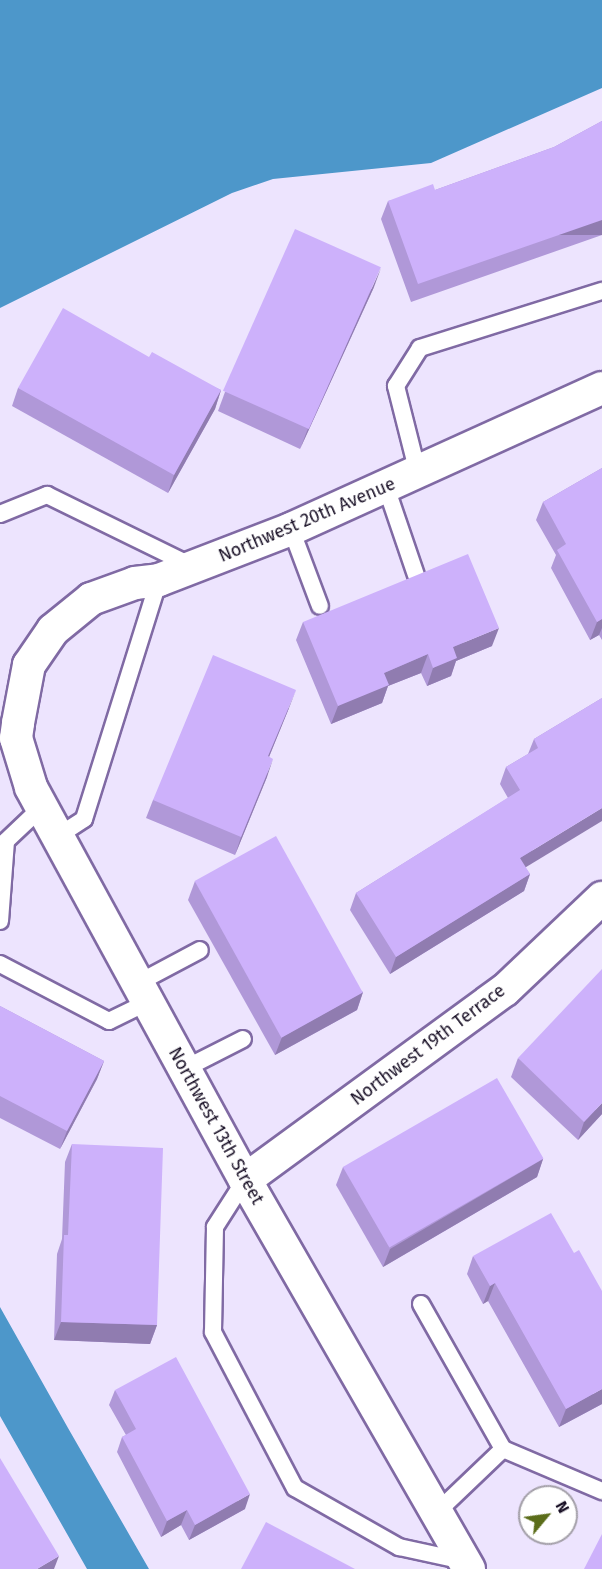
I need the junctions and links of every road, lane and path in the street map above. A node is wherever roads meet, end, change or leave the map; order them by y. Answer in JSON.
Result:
{"nodes":[{"id":1,"x":602,"y":291,"type":"edge"},
{"id":2,"x":602,"y":388,"type":"edge"},
{"id":3,"x":418,"y":473,"type":"junction"},
{"id":4,"x":386,"y":487,"type":"junction"},
{"id":5,"x":0,"y":514,"type":"edge"},
{"id":6,"x":291,"y":529,"type":"junction"},
{"id":7,"x":194,"y":567,"type":"junction"},
{"id":8,"x":416,"y":575,"type":"edge"},
{"id":9,"x":159,"y":580,"type":"junction"},
{"id":10,"x":320,"y":606,"type":"dead end"},
{"id":11,"x":29,"y":665,"type":"joint"},
{"id":12,"x":9,"y":719,"type":"edge"},
{"id":13,"x":42,"y":807,"type":"junction"},
{"id":14,"x":58,"y":836,"type":"junction"},
{"id":15,"x":602,"y":898,"type":"edge"},
{"id":16,"x":0,"y":921,"type":"edge"},
{"id":17,"x":200,"y":950,"type":"dead end"},
{"id":18,"x":0,"y":964,"type":"edge"},
{"id":19,"x":143,"y":993,"type":"junction"},
{"id":20,"x":243,"y":1039,"type":"dead end"},
{"id":21,"x":184,"y":1069,"type":"junction"},
{"id":22,"x":245,"y":1180,"type":"junction"},
{"id":23,"x":421,"y":1304,"type":"dead end"},
{"id":24,"x":503,"y":1449,"type":"junction"},
{"id":25,"x":602,"y":1491,"type":"edge"},
{"id":26,"x":436,"y":1513,"type":"junction"},
{"id":27,"x":467,"y":1565,"type":"edge"}],
"edges":[{"from":1,"to":3,"type":"lane"},
{"from":2,"to":3,"type":"street","name":"Northwest 20th Avenue"},
{"from":3,"to":4,"type":"street","name":"Northwest 20th Avenue"},
{"from":4,"to":6,"type":"street","name":"Northwest 20th Avenue"},
{"from":4,"to":8,"type":"lane"},
{"from":5,"to":7,"type":"lane"},
{"from":6,"to":7,"type":"street","name":"Northwest 20th Avenue"},
{"from":6,"to":10,"type":"lane"},
{"from":7,"to":9,"type":"street","name":"Northwest 20th Avenue"},
{"from":9,"to":11,"type":"street","name":"Northwest 20th Avenue"},
{"from":9,"to":14,"type":"lane"},
{"from":11,"to":12,"type":"street","name":"Northwest 13th Street"},
{"from":12,"to":13,"type":"street","name":"Northwest 13th Street"},
{"from":13,"to":14,"type":"street","name":"Northwest 13th Street"},
{"from":13,"to":16,"type":"lane"},
{"from":14,"to":19,"type":"street","name":"Northwest 13th Street"},
{"from":15,"to":22,"type":"street","name":"Northwest 19th Terrace"},
{"from":17,"to":19,"type":"lane"},
{"from":18,"to":19,"type":"lane"},
{"from":19,"to":21,"type":"street","name":"Northwest 13th Street"},
{"from":20,"to":21,"type":"lane"},
{"from":21,"to":22,"type":"street","name":"Northwest 13th Street"},
{"from":22,"to":26,"type":"street","name":"Northwest 13th Street"},
{"from":22,"to":27,"type":"lane"},
{"from":23,"to":24,"type":"lane"},
{"from":24,"to":25,"type":"lane"},
{"from":24,"to":26,"type":"lane"},
{"from":26,"to":27,"type":"street","name":"Northwest 13th Street"}]}
